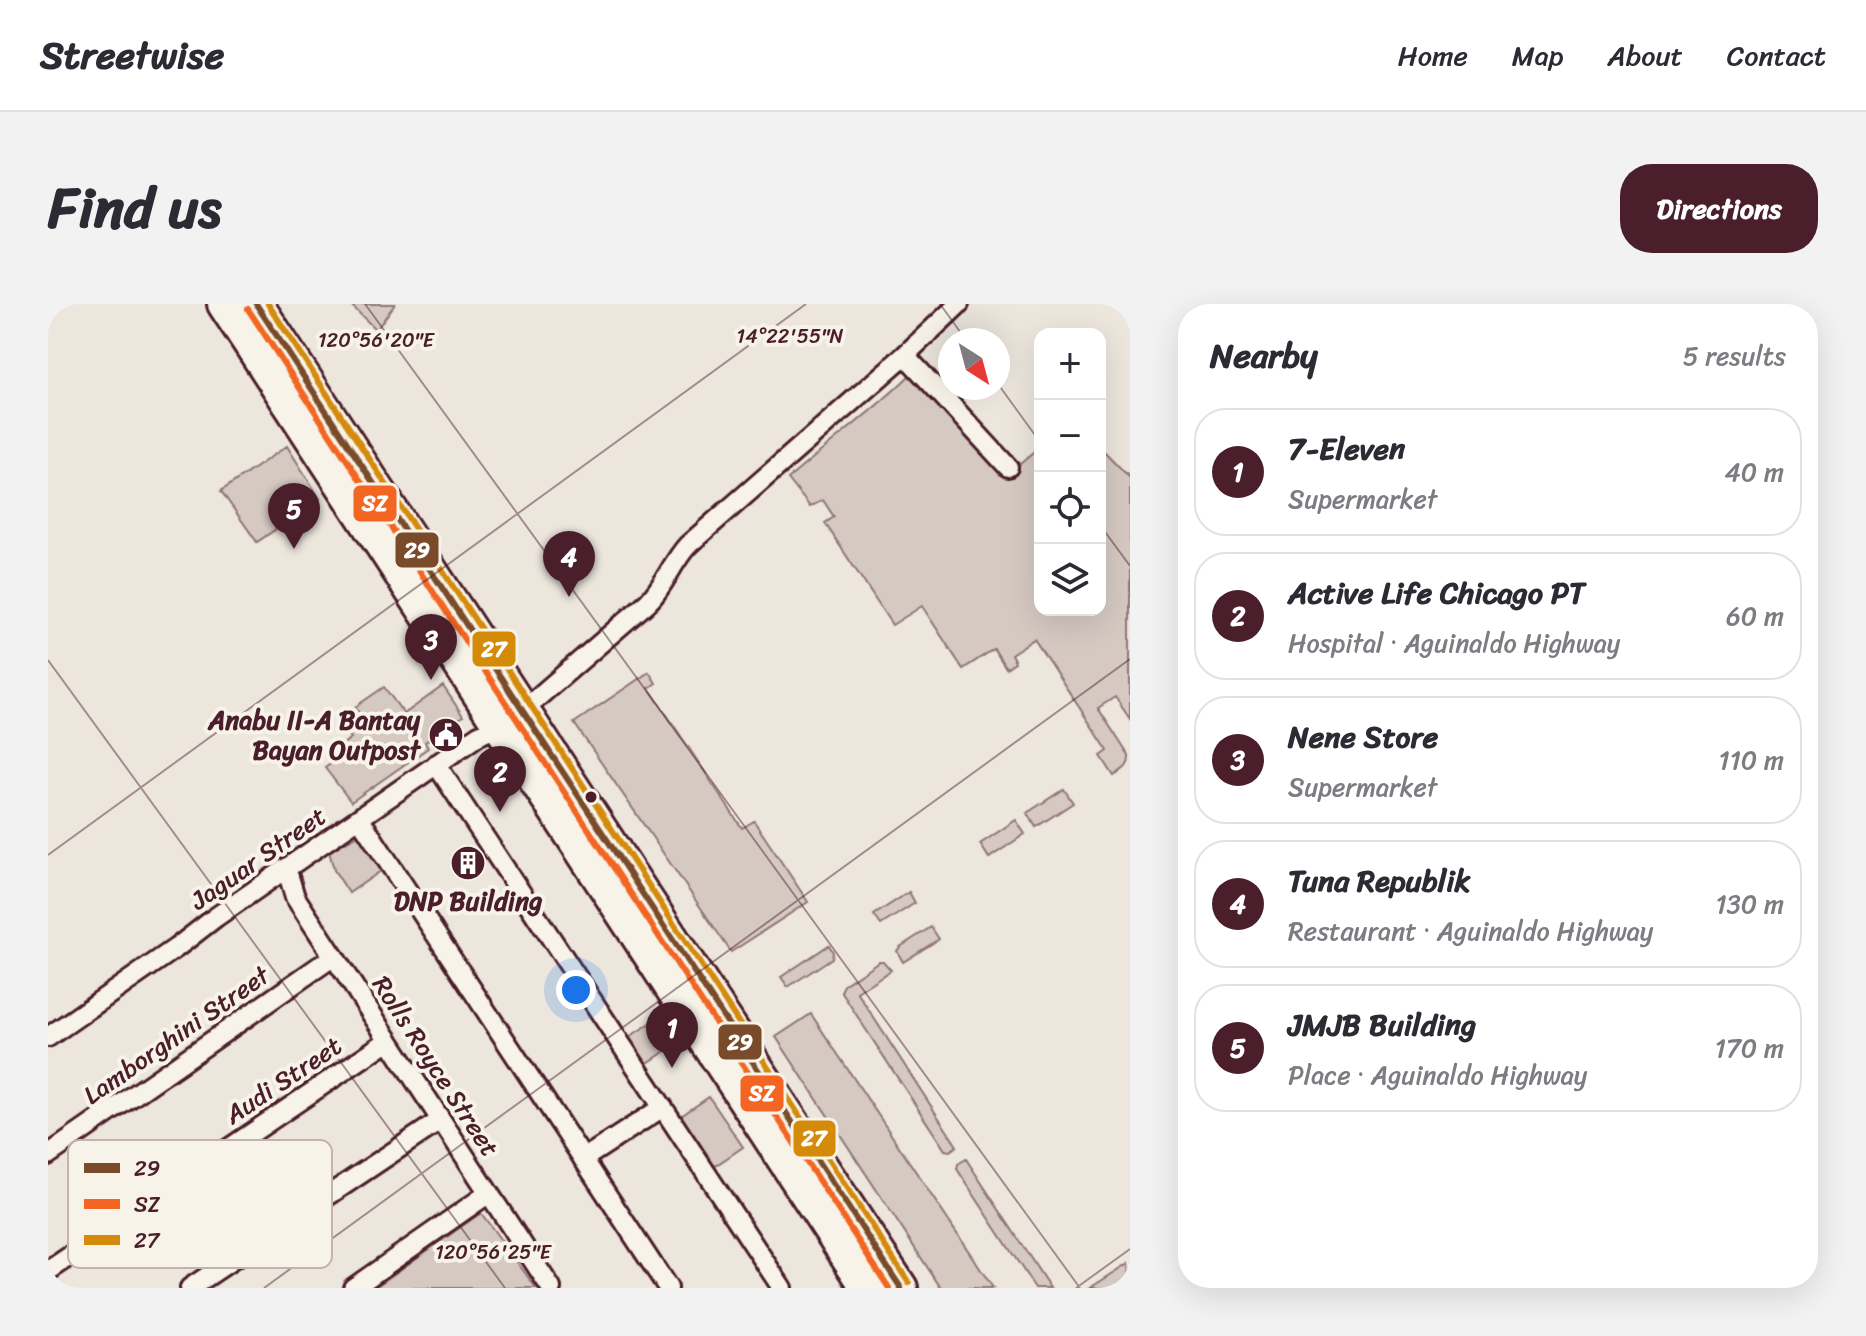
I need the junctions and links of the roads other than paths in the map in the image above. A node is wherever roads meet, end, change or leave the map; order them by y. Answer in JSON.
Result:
{"nodes":[{"id":1,"x":959,"y":304,"type":"edge"},
{"id":2,"x":243,"y":309,"type":"edge"},
{"id":3,"x":905,"y":355,"type":"junction"},
{"id":4,"x":1008,"y":467,"type":"dead end"},
{"id":5,"x":511,"y":718,"type":"junction"},
{"id":6,"x":436,"y":764,"type":"junction"},
{"id":7,"x":360,"y":819,"type":"junction"},
{"id":8,"x":284,"y":869,"type":"junction"},
{"id":9,"x":334,"y":956,"type":"junction"},
{"id":10,"x":48,"y":1037,"type":"edge"},
{"id":11,"x":389,"y":1040,"type":"junction"},
{"id":12,"x":663,"y":1107,"type":"junction"},
{"id":13,"x":441,"y":1120,"type":"junction"},
{"id":14,"x":70,"y":1140,"type":"edge"},
{"id":15,"x":241,"y":1140,"type":"edge"},
{"id":16,"x":68,"y":1141,"type":"edge"},
{"id":17,"x":48,"y":1155,"type":"edge"},
{"id":18,"x":583,"y":1159,"type":"junction"},
{"id":19,"x":332,"y":1193,"type":"edge"},
{"id":20,"x":489,"y":1193,"type":"junction"},
{"id":21,"x":68,"y":1257,"type":"edge"},
{"id":22,"x":220,"y":1268,"type":"edge"},
{"id":23,"x":48,"y":1271,"type":"edge"},
{"id":24,"x":190,"y":1288,"type":"edge"},
{"id":25,"x":353,"y":1288,"type":"edge"},
{"id":26,"x":551,"y":1288,"type":"edge"},
{"id":27,"x":668,"y":1288,"type":"edge"},
{"id":28,"x":782,"y":1288,"type":"edge"},
{"id":29,"x":868,"y":1288,"type":"edge"},
{"id":30,"x":901,"y":1288,"type":"edge"}],
"edges":[{"from":1,"to":3,"type":"street","name":"Jaguar Street"},
{"from":2,"to":5,"type":"highway"},
{"from":3,"to":4,"type":"street"},
{"from":3,"to":5,"type":"street","name":"Jaguar Street"},
{"from":5,"to":6,"type":"street","name":"Jaguar Street"},
{"from":5,"to":29,"type":"highway"},
{"from":5,"to":30,"type":"highway"},
{"from":6,"to":7,"type":"street","name":"Jaguar Street"},
{"from":6,"to":12,"type":"street"},
{"from":7,"to":8,"type":"street","name":"Jaguar Street"},
{"from":7,"to":18,"type":"street"},
{"from":8,"to":9,"type":"street","name":"Rolls Royce Street"},
{"from":8,"to":10,"type":"street","name":"Jaguar Street"},
{"from":9,"to":11,"type":"street","name":"Rolls Royce Street"},
{"from":9,"to":14,"type":"street","name":"Lamborghini Street"},
{"from":11,"to":13,"type":"street","name":"Rolls Royce Street"},
{"from":11,"to":15,"type":"street","name":"Audi Street"},
{"from":12,"to":18,"type":"street"},
{"from":12,"to":28,"type":"street"},
{"from":13,"to":19,"type":"street"},
{"from":13,"to":20,"type":"street","name":"Rolls Royce Street"},
{"from":16,"to":17,"type":"street","name":"Lamborghini Street"},
{"from":18,"to":27,"type":"street"},
{"from":20,"to":25,"type":"street"},
{"from":20,"to":26,"type":"street","name":"Rolls Royce Street"},
{"from":21,"to":23,"type":"street","name":"Audi Street"},
{"from":22,"to":24,"type":"street"}]}
